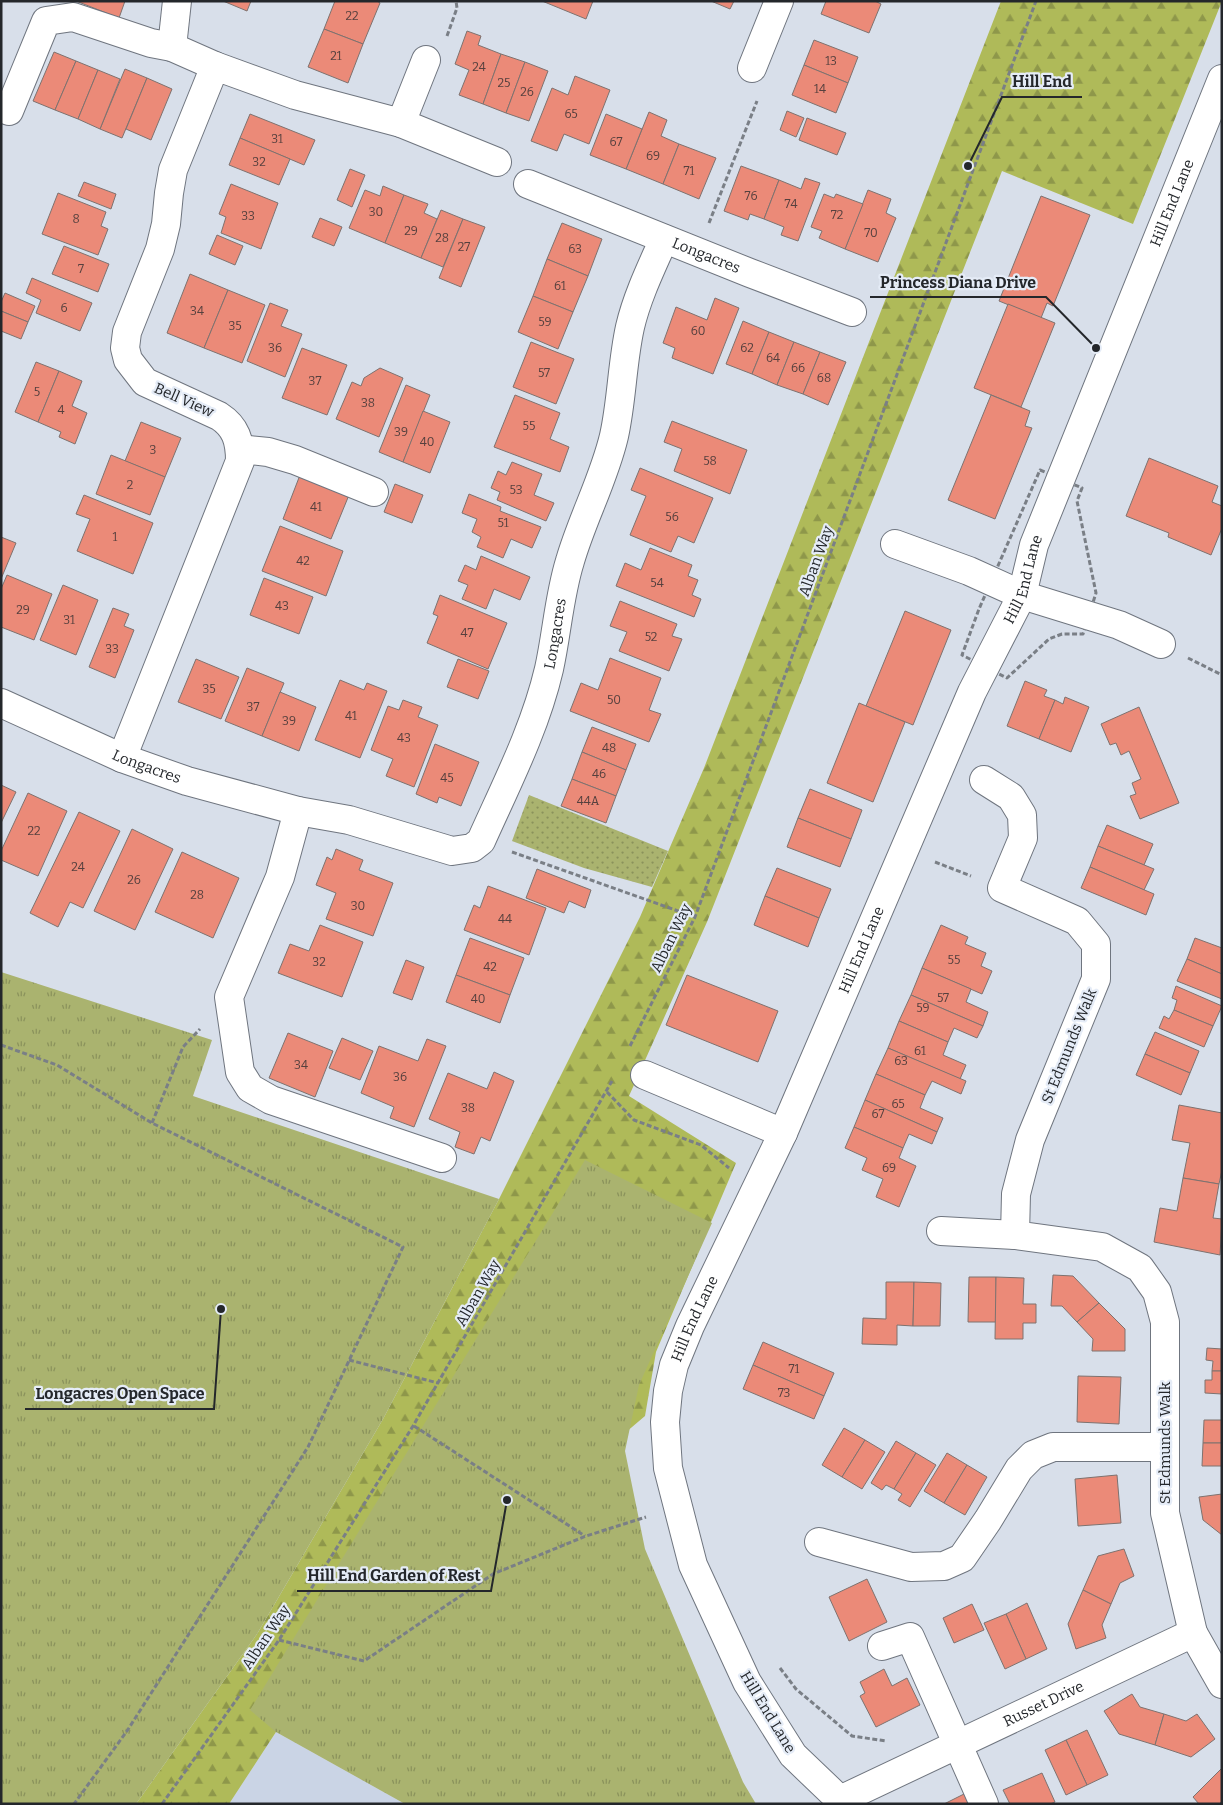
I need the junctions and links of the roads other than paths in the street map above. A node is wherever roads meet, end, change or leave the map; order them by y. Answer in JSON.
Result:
{"nodes":[{"id":1,"x":177,"y":1,"type":"edge"},
{"id":2,"x":779,"y":1,"type":"edge"},
{"id":3,"x":172,"y":46,"type":"junction"},
{"id":4,"x":426,"y":60,"type":"dead end"},
{"id":5,"x":215,"y":66,"type":"junction"},
{"id":6,"x":752,"y":68,"type":"road end"},
{"id":7,"x":1222,"y":79,"type":"edge"},
{"id":8,"x":1,"y":108,"type":"edge"},
{"id":9,"x":401,"y":123,"type":"junction"},
{"id":10,"x":497,"y":162,"type":"dead end"},
{"id":11,"x":528,"y":184,"type":"dead end"},
{"id":12,"x":664,"y":239,"type":"junction"},
{"id":13,"x":852,"y":312,"type":"dead end"},
{"id":14,"x":240,"y":449,"type":"junction"},
{"id":15,"x":374,"y":492,"type":"dead end"},
{"id":16,"x":895,"y":544,"type":"dead end"},
{"id":17,"x":1022,"y":595,"type":"junction"},
{"id":18,"x":1161,"y":644,"type":"dead end"},
{"id":19,"x":1,"y":703,"type":"edge"},
{"id":20,"x":122,"y":758,"type":"junction"},
{"id":21,"x":984,"y":780,"type":"dead end"},
{"id":22,"x":298,"y":811,"type":"junction"},
{"id":23,"x":645,"y":1076,"type":"dead end"},
{"id":24,"x":783,"y":1134,"type":"junction"},
{"id":25,"x":442,"y":1158,"type":"dead end"},
{"id":26,"x":941,"y":1231,"type":"dead end"},
{"id":27,"x":1015,"y":1235,"type":"junction"},
{"id":28,"x":1164,"y":1447,"type":"junction"},
{"id":29,"x":819,"y":1542,"type":"dead end"},
{"id":30,"x":1193,"y":1633,"type":"junction"},
{"id":31,"x":882,"y":1646,"type":"dead end"},
{"id":32,"x":1222,"y":1684,"type":"edge"},
{"id":33,"x":958,"y":1744,"type":"junction"},
{"id":34,"x":841,"y":1802,"type":"edge"},
{"id":35,"x":984,"y":1804,"type":"edge"}],
"edges":[{"from":1,"to":3,"type":"street"},
{"from":2,"to":6,"type":"street"},
{"from":3,"to":5,"type":"street"},
{"from":3,"to":8,"type":"street"},
{"from":4,"to":9,"type":"street"},
{"from":5,"to":9,"type":"street"},
{"from":5,"to":14,"type":"street","name":"Bell View"},
{"from":7,"to":17,"type":"street","name":"Hill End Lane"},
{"from":9,"to":10,"type":"street"},
{"from":11,"to":12,"type":"street","name":"Longacres"},
{"from":12,"to":13,"type":"street","name":"Longacres"},
{"from":12,"to":22,"type":"street","name":"Longacres"},
{"from":14,"to":15,"type":"street"},
{"from":14,"to":20,"type":"street"},
{"from":16,"to":17,"type":"street"},
{"from":17,"to":18,"type":"street"},
{"from":17,"to":24,"type":"street","name":"Hill End Lane"},
{"from":19,"to":20,"type":"street","name":"Longacres"},
{"from":20,"to":22,"type":"street","name":"Longacres"},
{"from":21,"to":27,"type":"street","name":"St Edmunds Walk"},
{"from":22,"to":25,"type":"street"},
{"from":23,"to":24,"type":"street"},
{"from":24,"to":34,"type":"street","name":"Hill End Lane"},
{"from":26,"to":27,"type":"street","name":"St Edmunds Walk"},
{"from":27,"to":28,"type":"street","name":"St Edmunds Walk"},
{"from":28,"to":29,"type":"street"},
{"from":28,"to":30,"type":"street","name":"St Edmunds Walk"},
{"from":30,"to":32,"type":"street"},
{"from":30,"to":33,"type":"street","name":"Russet Drive"},
{"from":31,"to":33,"type":"street"},
{"from":33,"to":34,"type":"street","name":"Russet Drive"},
{"from":33,"to":35,"type":"street"}]}
